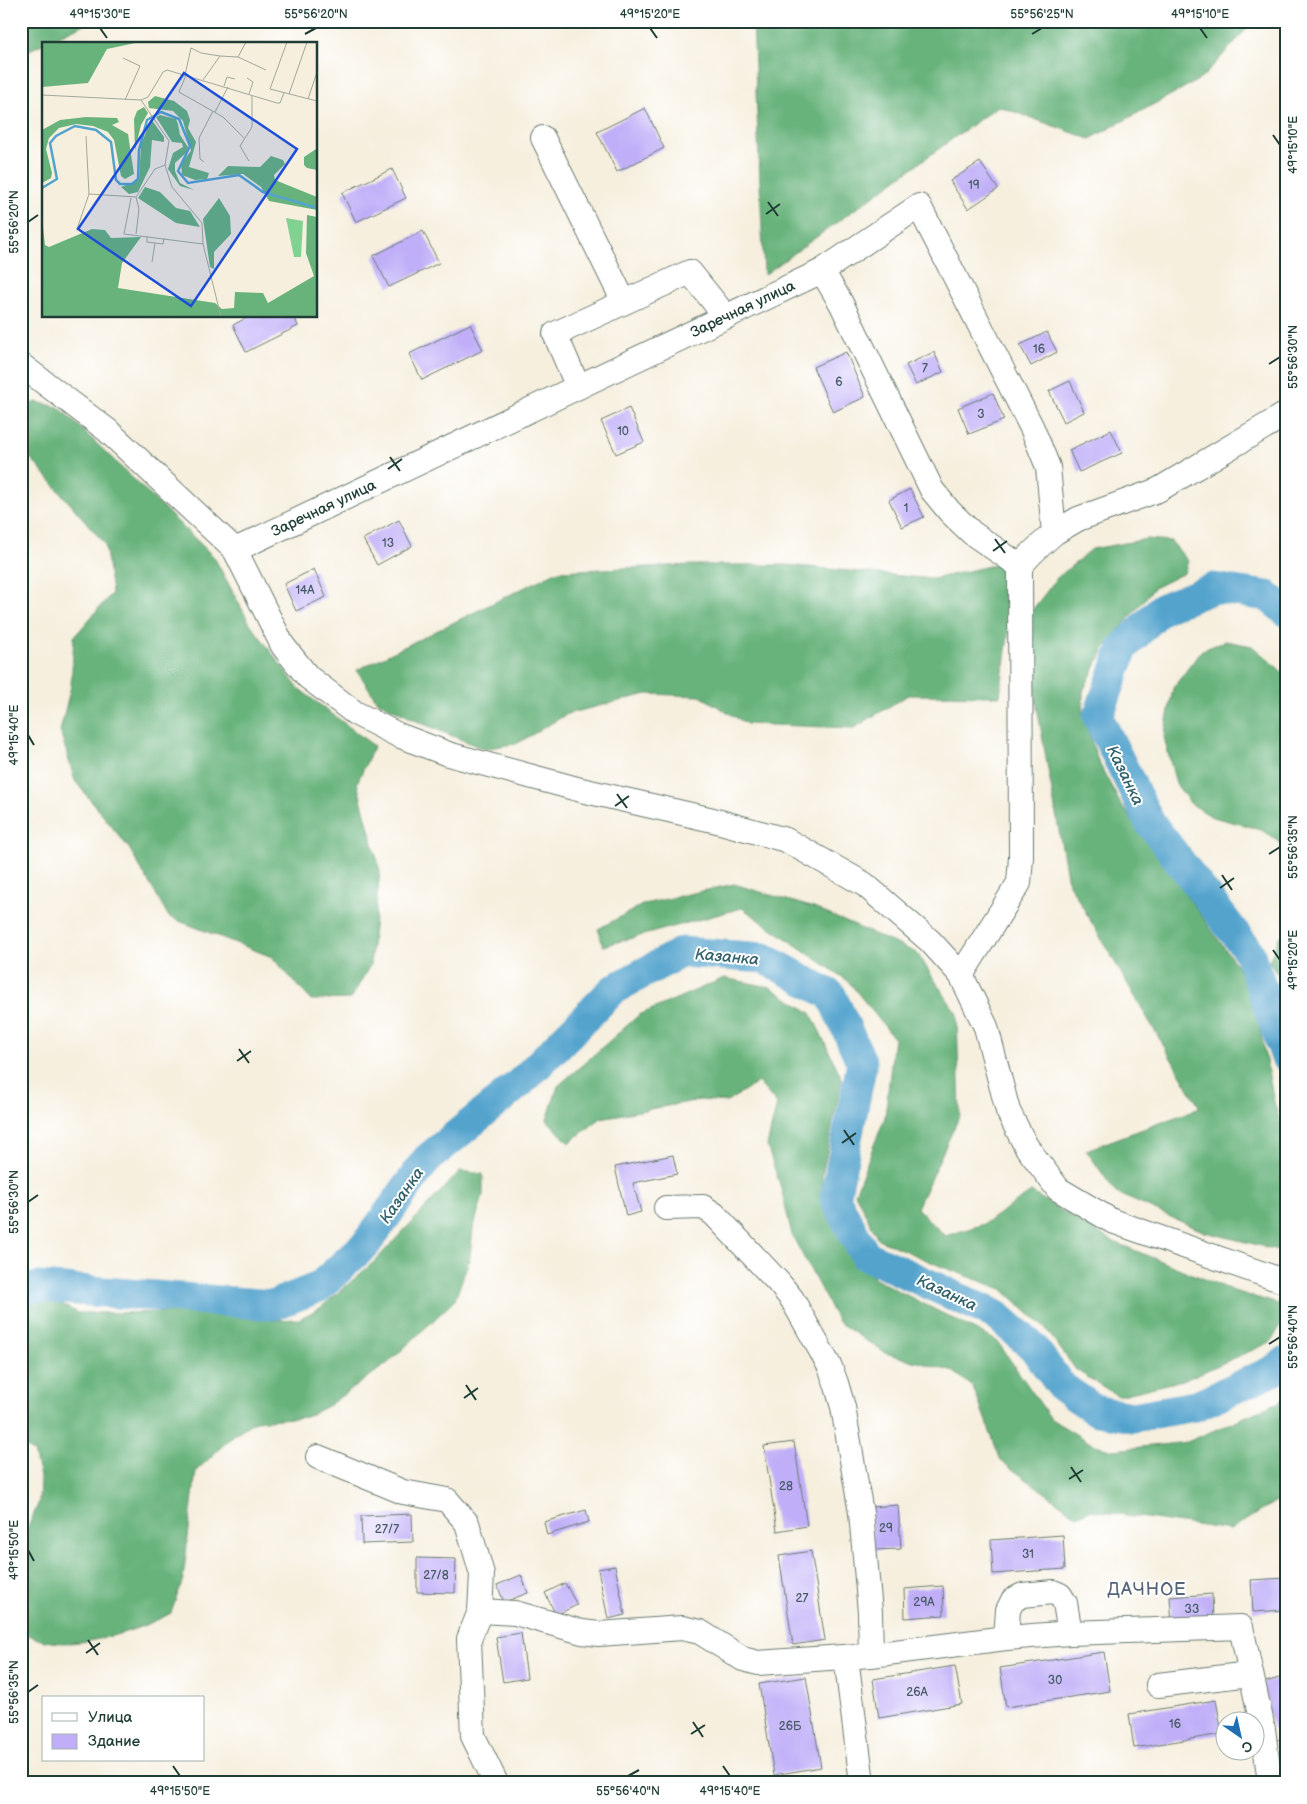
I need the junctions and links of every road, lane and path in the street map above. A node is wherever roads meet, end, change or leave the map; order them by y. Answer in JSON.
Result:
{"nodes":[{"id":1,"x":543,"y":138,"type":"dead end"},
{"id":2,"x":822,"y":271,"type":"junction"},
{"id":3,"x":624,"y":302,"type":"junction"},
{"id":4,"x":726,"y":316,"type":"junction"},
{"id":5,"x":21,"y":365,"type":"edge"},
{"id":6,"x":578,"y":387,"type":"junction"},
{"id":7,"x":1286,"y":414,"type":"edge"},
{"id":8,"x":1054,"y":534,"type":"junction"},
{"id":9,"x":235,"y":550,"type":"junction"},
{"id":10,"x":1020,"y":566,"type":"junction"},
{"id":11,"x":961,"y":975,"type":"junction"},
{"id":12,"x":666,"y":1208,"type":"dead end"},
{"id":13,"x":1286,"y":1282,"type":"edge"},
{"id":14,"x":318,"y":1458,"type":"dead end"},
{"id":15,"x":480,"y":1611,"type":"junction"},
{"id":16,"x":1070,"y":1632,"type":"junction"},
{"id":17,"x":1006,"y":1638,"type":"junction"},
{"id":18,"x":871,"y":1655,"type":"junction"},
{"id":19,"x":846,"y":1657,"type":"junction"},
{"id":20,"x":1250,"y":1674,"type":"junction"},
{"id":21,"x":1158,"y":1685,"type":"dead end"},
{"id":22,"x":496,"y":1783,"type":"edge"},
{"id":23,"x":862,"y":1783,"type":"edge"},
{"id":24,"x":1270,"y":1783,"type":"edge"}],
"edges":[{"from":1,"to":3,"type":"street"},
{"from":2,"to":4,"type":"street","name":"Заречная улица"},
{"from":2,"to":8,"type":"street","name":"Заречная улица"},
{"from":2,"to":10,"type":"street"},
{"from":3,"to":4,"type":"street"},
{"from":3,"to":6,"type":"street"},
{"from":4,"to":6,"type":"street","name":"Заречная улица"},
{"from":5,"to":9,"type":"street"},
{"from":6,"to":9,"type":"street","name":"Заречная улица"},
{"from":7,"to":8,"type":"street"},
{"from":8,"to":10,"type":"street"},
{"from":9,"to":11,"type":"street"},
{"from":10,"to":11,"type":"street"},
{"from":11,"to":13,"type":"street"},
{"from":12,"to":18,"type":"street"},
{"from":14,"to":15,"type":"street"},
{"from":15,"to":19,"type":"street"},
{"from":15,"to":22,"type":"street"},
{"from":16,"to":17,"type":"street"},
{"from":16,"to":17,"type":"street"},
{"from":16,"to":20,"type":"street"},
{"from":17,"to":18,"type":"street"},
{"from":18,"to":19,"type":"street"},
{"from":19,"to":23,"type":"street"},
{"from":20,"to":21,"type":"street"},
{"from":20,"to":24,"type":"street"}]}
